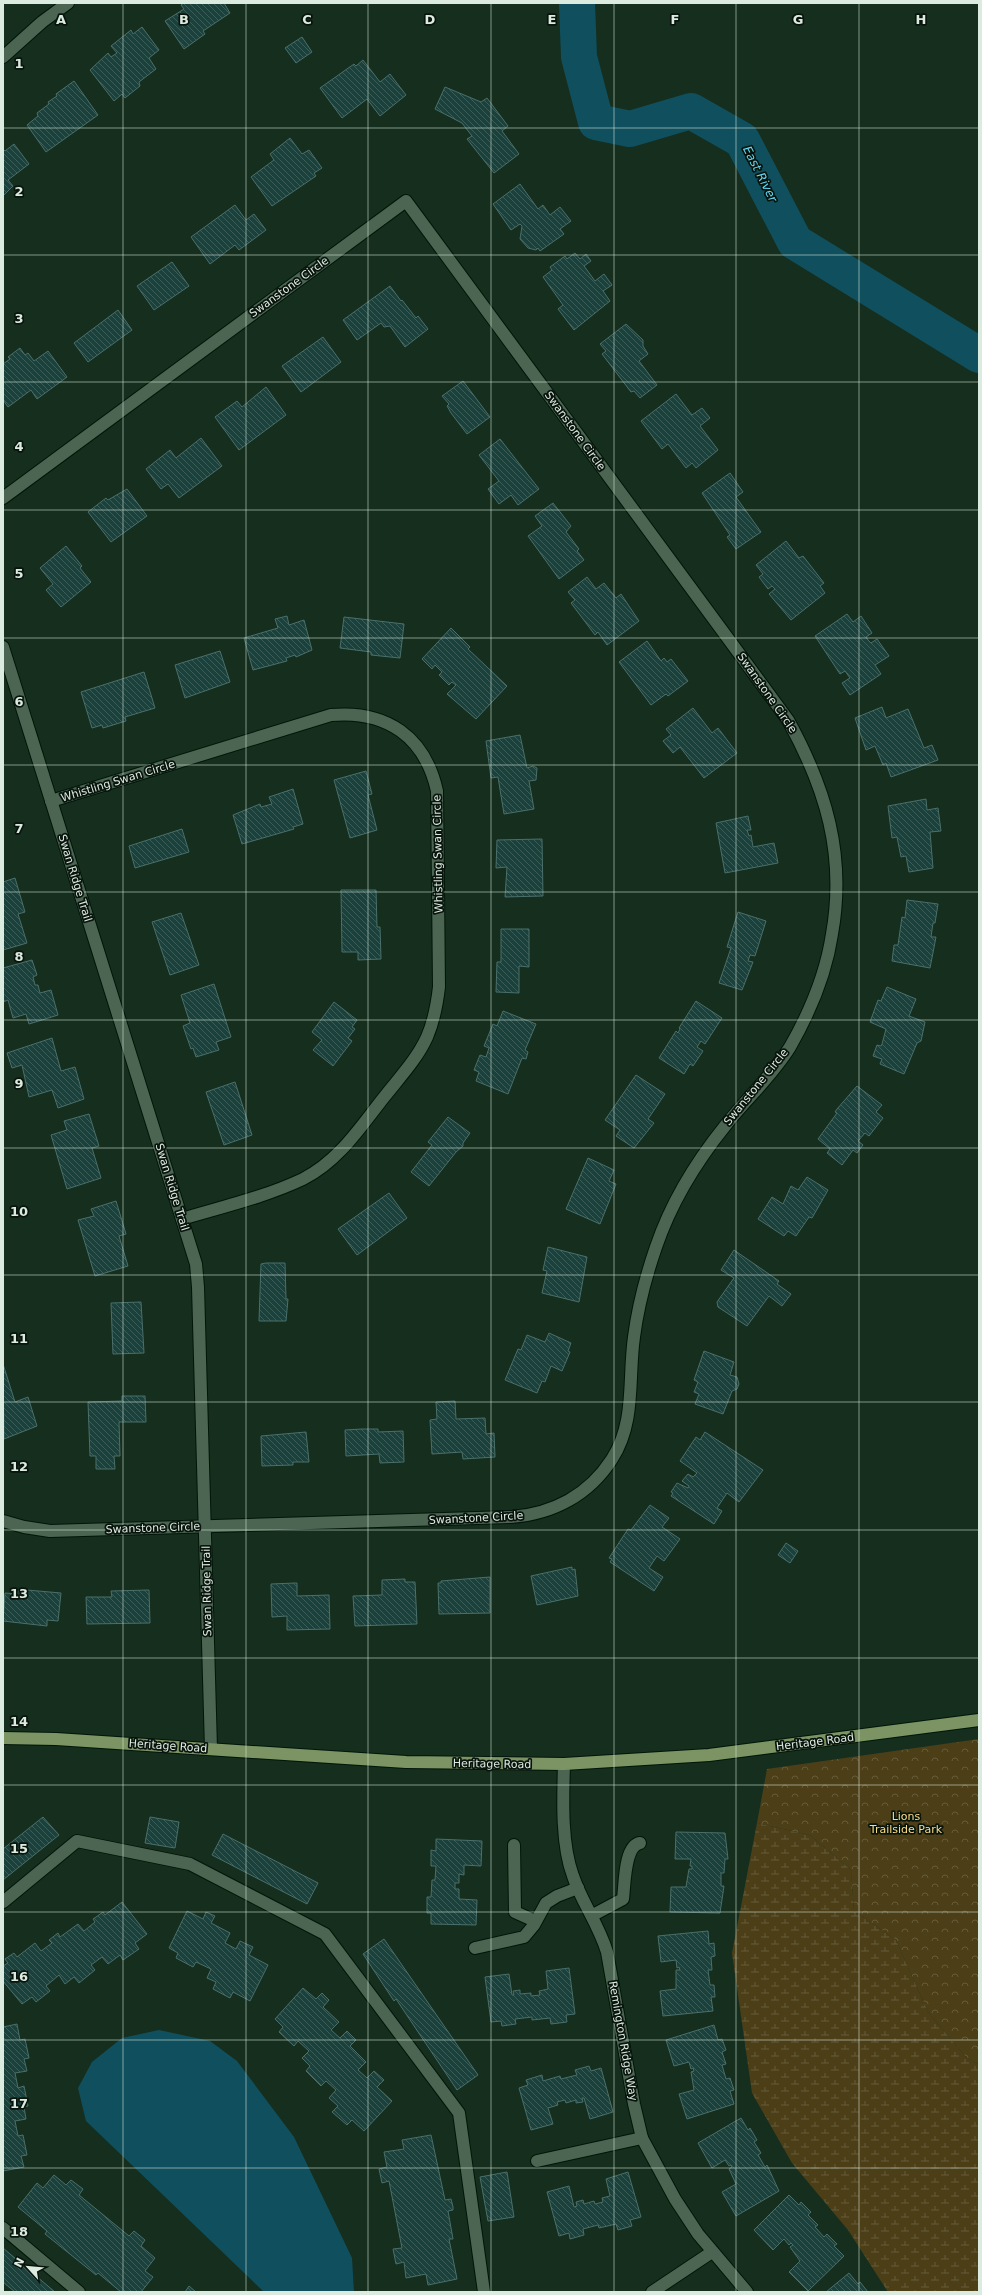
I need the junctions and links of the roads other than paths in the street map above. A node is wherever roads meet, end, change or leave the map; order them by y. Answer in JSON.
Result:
{"nodes":[{"id":1,"x":68,"y":3,"type":"edge"},
{"id":2,"x":3,"y":57,"type":"edge"},
{"id":3,"x":3,"y":498,"type":"edge"},
{"id":4,"x":3,"y":647,"type":"edge"},
{"id":5,"x":51,"y":801,"type":"junction"},
{"id":6,"x":182,"y":1219,"type":"junction"},
{"id":7,"x":3,"y":1521,"type":"edge"},
{"id":8,"x":206,"y":1526,"type":"junction"},
{"id":9,"x":979,"y":1720,"type":"edge"},
{"id":10,"x":3,"y":1738,"type":"edge"},
{"id":11,"x":211,"y":1749,"type":"junction"},
{"id":12,"x":564,"y":1764,"type":"junction"},
{"id":13,"x":640,"y":1843,"type":"dead end"},
{"id":14,"x":514,"y":1846,"type":"dead end"},
{"id":15,"x":578,"y":1888,"type":"junction"},
{"id":16,"x":3,"y":1902,"type":"edge"},
{"id":17,"x":593,"y":1915,"type":"junction"},
{"id":18,"x":535,"y":1922,"type":"junction"},
{"id":19,"x":475,"y":1948,"type":"dead end"},
{"id":20,"x":642,"y":2138,"type":"junction"},
{"id":21,"x":537,"y":2161,"type":"dead end"},
{"id":22,"x":3,"y":2228,"type":"edge"},
{"id":23,"x":712,"y":2252,"type":"junction"},
{"id":24,"x":79,"y":2292,"type":"edge"},
{"id":25,"x":484,"y":2292,"type":"edge"},
{"id":26,"x":652,"y":2292,"type":"edge"},
{"id":27,"x":747,"y":2292,"type":"edge"}],
"edges":[{"from":1,"to":2,"type":"street"},
{"from":3,"to":8,"type":"street","name":"Swanstone Circle"},
{"from":4,"to":5,"type":"street","name":"Swan Ridge Trail"},
{"from":5,"to":6,"type":"street","name":"Swan Ridge Trail"},
{"from":5,"to":6,"type":"street","name":"Whistling Swan Circle"},
{"from":6,"to":8,"type":"street","name":"Swan Ridge Trail"},
{"from":7,"to":8,"type":"street","name":"Swanstone Circle"},
{"from":8,"to":11,"type":"street","name":"Swan Ridge Trail"},
{"from":9,"to":12,"type":"main road","name":"Heritage Road"},
{"from":10,"to":11,"type":"main road","name":"Heritage Road"},
{"from":11,"to":12,"type":"main road","name":"Heritage Road"},
{"from":12,"to":15,"type":"street","name":"Remington Ridge Way"},
{"from":13,"to":17,"type":"street"},
{"from":14,"to":18,"type":"street"},
{"from":15,"to":17,"type":"street","name":"Remington Ridge Way"},
{"from":15,"to":18,"type":"street"},
{"from":16,"to":25,"type":"street"},
{"from":17,"to":20,"type":"street","name":"Remington Ridge Way"},
{"from":18,"to":19,"type":"street"},
{"from":20,"to":21,"type":"street"},
{"from":20,"to":23,"type":"street","name":"Remington Ridge Way"},
{"from":22,"to":24,"type":"street"},
{"from":23,"to":26,"type":"street"},
{"from":23,"to":27,"type":"street","name":"Remington Ridge Way"}]}
